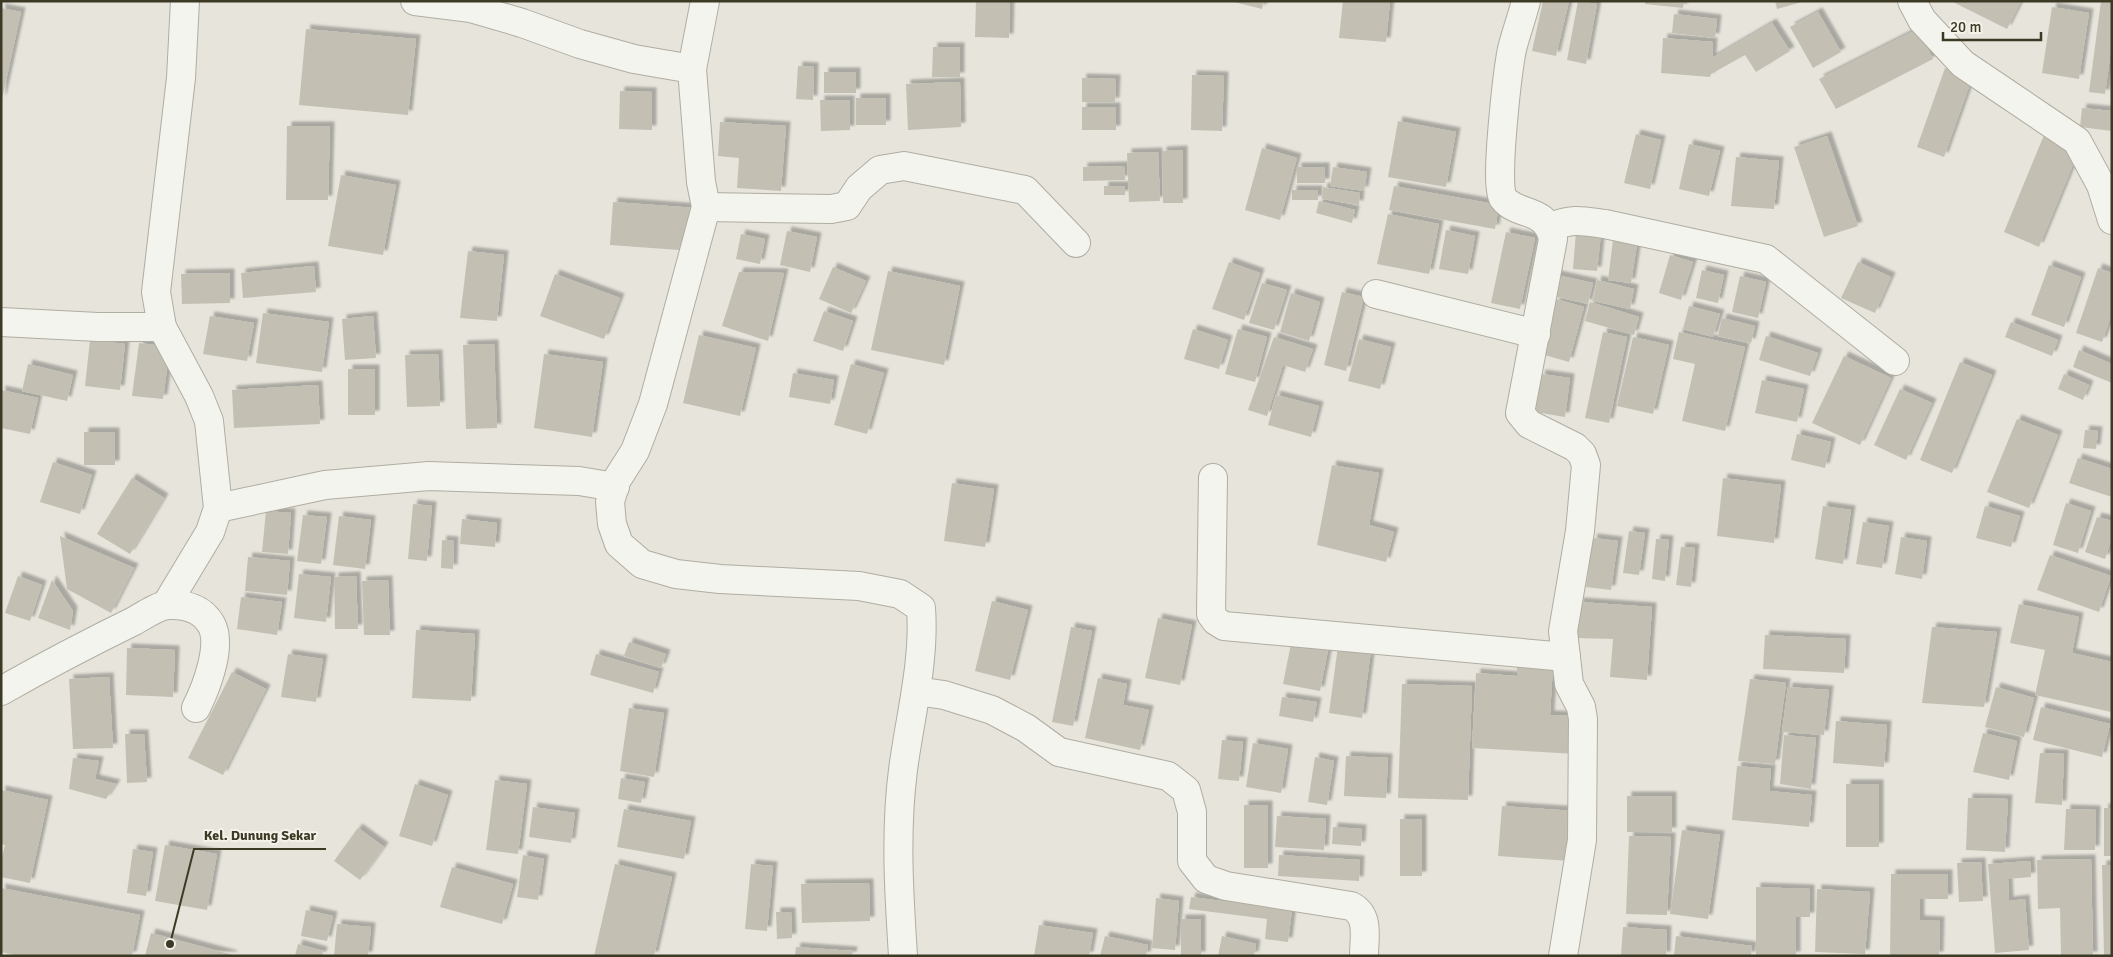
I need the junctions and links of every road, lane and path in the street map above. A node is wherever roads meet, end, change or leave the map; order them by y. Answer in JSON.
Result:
{"nodes":[{"id":1,"x":185,"y":1,"type":"edge"},
{"id":2,"x":416,"y":1,"type":"edge"},
{"id":3,"x":705,"y":1,"type":"edge"},
{"id":4,"x":1526,"y":1,"type":"edge"},
{"id":5,"x":1912,"y":1,"type":"edge"},
{"id":6,"x":692,"y":69,"type":"junction"},
{"id":7,"x":706,"y":207,"type":"junction"},
{"id":8,"x":2112,"y":220,"type":"edge"},
{"id":9,"x":1551,"y":227,"type":"junction"},
{"id":10,"x":1076,"y":243,"type":"dead end"},
{"id":11,"x":1376,"y":294,"type":"dead end"},
{"id":12,"x":1,"y":322,"type":"edge"},
{"id":13,"x":162,"y":327,"type":"junction"},
{"id":14,"x":1536,"y":334,"type":"junction"},
{"id":15,"x":1895,"y":361,"type":"dead end"},
{"id":16,"x":1214,"y":478,"type":"dead end"},
{"id":17,"x":614,"y":487,"type":"junction"},
{"id":18,"x":218,"y":508,"type":"junction"},
{"id":19,"x":166,"y":605,"type":"junction"},
{"id":20,"x":1566,"y":657,"type":"junction"},
{"id":21,"x":1,"y":690,"type":"edge"},
{"id":22,"x":916,"y":691,"type":"junction"},
{"id":23,"x":196,"y":708,"type":"dead end"},
{"id":24,"x":903,"y":956,"type":"edge"},
{"id":25,"x":1364,"y":956,"type":"edge"},
{"id":26,"x":1563,"y":956,"type":"edge"}],
"edges":[{"from":1,"to":13,"type":"street"},
{"from":2,"to":6,"type":"street"},
{"from":3,"to":6,"type":"street"},
{"from":4,"to":9,"type":"street"},
{"from":5,"to":8,"type":"street"},
{"from":6,"to":7,"type":"street"},
{"from":7,"to":10,"type":"street"},
{"from":7,"to":17,"type":"street"},
{"from":9,"to":14,"type":"street"},
{"from":9,"to":15,"type":"street"},
{"from":11,"to":14,"type":"street"},
{"from":12,"to":13,"type":"street"},
{"from":13,"to":18,"type":"street"},
{"from":14,"to":20,"type":"street"},
{"from":16,"to":20,"type":"street"},
{"from":17,"to":18,"type":"street"},
{"from":17,"to":22,"type":"street"},
{"from":18,"to":19,"type":"street"},
{"from":19,"to":21,"type":"street"},
{"from":19,"to":23,"type":"street"},
{"from":20,"to":26,"type":"street"},
{"from":22,"to":24,"type":"street"},
{"from":22,"to":25,"type":"street"}]}
